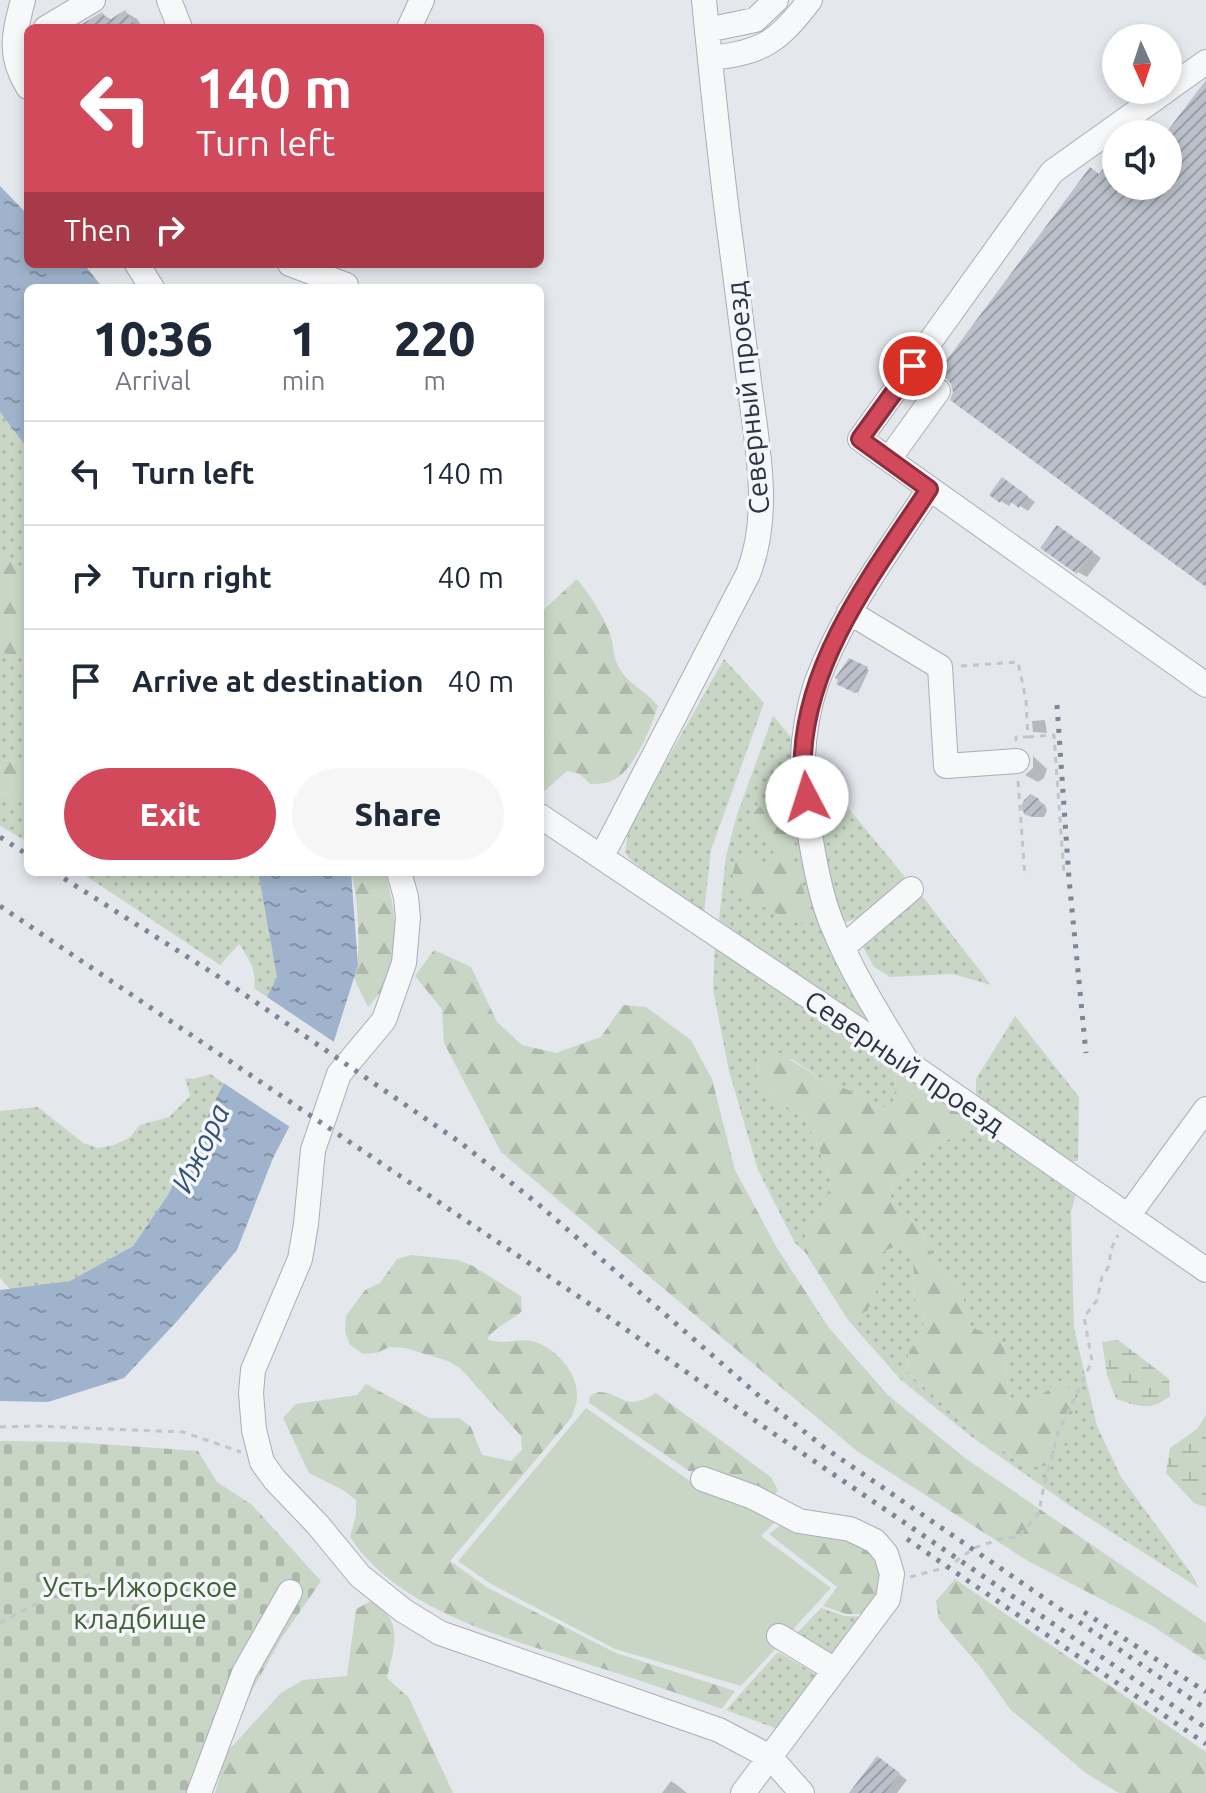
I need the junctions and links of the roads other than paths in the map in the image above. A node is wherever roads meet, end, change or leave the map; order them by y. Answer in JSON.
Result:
{"nodes":[{"id":1,"x":23,"y":0,"type":"edge"},
{"id":2,"x":93,"y":0,"type":"edge"},
{"id":3,"x":169,"y":0,"type":"edge"},
{"id":4,"x":422,"y":0,"type":"edge"},
{"id":5,"x":776,"y":0,"type":"edge"},
{"id":6,"x":810,"y":0,"type":"edge"},
{"id":7,"x":704,"y":2,"type":"edge"},
{"id":8,"x":738,"y":22,"type":"junction"},
{"id":9,"x":53,"y":24,"type":"edge"},
{"id":10,"x":178,"y":24,"type":"edge"},
{"id":11,"x":411,"y":24,"type":"edge"},
{"id":12,"x":707,"y":30,"type":"junction"},
{"id":13,"x":710,"y":58,"type":"junction"},
{"id":14,"x":1206,"y":62,"type":"edge"},
{"id":15,"x":24,"y":80,"type":"edge"},
{"id":16,"x":1182,"y":80,"type":"edge"},
{"id":17,"x":1148,"y":104,"type":"edge"},
{"id":18,"x":305,"y":268,"type":"edge"},
{"id":19,"x":345,"y":279,"type":"edge"},
{"id":20,"x":938,"y":391,"type":"dead end"},
{"id":21,"x":889,"y":459,"type":"junction"},
{"id":22,"x":929,"y":489,"type":"junction"},
{"id":23,"x":849,"y":612,"type":"junction"},
{"id":24,"x":1206,"y":685,"type":"edge"},
{"id":25,"x":1017,"y":761,"type":"dead end"},
{"id":26,"x":544,"y":819,"type":"edge"},
{"id":27,"x":602,"y":856,"type":"junction"},
{"id":28,"x":400,"y":876,"type":"edge"},
{"id":29,"x":911,"y":889,"type":"dead end"},
{"id":30,"x":843,"y":947,"type":"junction"},
{"id":31,"x":908,"y":1063,"type":"junction"},
{"id":32,"x":1206,"y":1109,"type":"edge"},
{"id":33,"x":1128,"y":1216,"type":"junction"},
{"id":34,"x":1206,"y":1270,"type":"edge"},
{"id":35,"x":703,"y":1479,"type":"dead end"},
{"id":36,"x":290,"y":1592,"type":"dead end"},
{"id":37,"x":779,"y":1636,"type":"dead end"},
{"id":38,"x":835,"y":1670,"type":"junction"},
{"id":39,"x":770,"y":1757,"type":"junction"},
{"id":40,"x":199,"y":1793,"type":"edge"},
{"id":41,"x":743,"y":1793,"type":"edge"},
{"id":42,"x":802,"y":1793,"type":"edge"}],
"edges":[{"from":1,"to":15,"type":"street"},
{"from":2,"to":9,"type":"street"},
{"from":3,"to":10,"type":"street"},
{"from":4,"to":11,"type":"street"},
{"from":5,"to":8,"type":"street"},
{"from":6,"to":13,"type":"street"},
{"from":7,"to":8,"type":"street"},
{"from":7,"to":12,"type":"street","name":"Северный проезд"},
{"from":8,"to":12,"type":"street"},
{"from":12,"to":13,"type":"street","name":"Северный проезд"},
{"from":13,"to":27,"type":"street","name":"Северный проезд"},
{"from":14,"to":16,"type":"street"},
{"from":17,"to":21,"type":"street"},
{"from":18,"to":19,"type":"street"},
{"from":20,"to":21,"type":"street"},
{"from":21,"to":22,"type":"street"},
{"from":22,"to":23,"type":"street"},
{"from":22,"to":24,"type":"street"},
{"from":23,"to":25,"type":"street"},
{"from":23,"to":30,"type":"street"},
{"from":26,"to":27,"type":"street","name":"Северный проезд"},
{"from":27,"to":31,"type":"street","name":"Северный проезд"},
{"from":28,"to":39,"type":"street"},
{"from":29,"to":30,"type":"street"},
{"from":30,"to":31,"type":"street"},
{"from":31,"to":33,"type":"street","name":"Северный проезд"},
{"from":32,"to":33,"type":"street"},
{"from":33,"to":34,"type":"street","name":"Северный проезд"},
{"from":35,"to":38,"type":"street"},
{"from":36,"to":40,"type":"street"},
{"from":37,"to":38,"type":"street"},
{"from":38,"to":39,"type":"street"},
{"from":39,"to":41,"type":"street"},
{"from":39,"to":42,"type":"street"}]}
